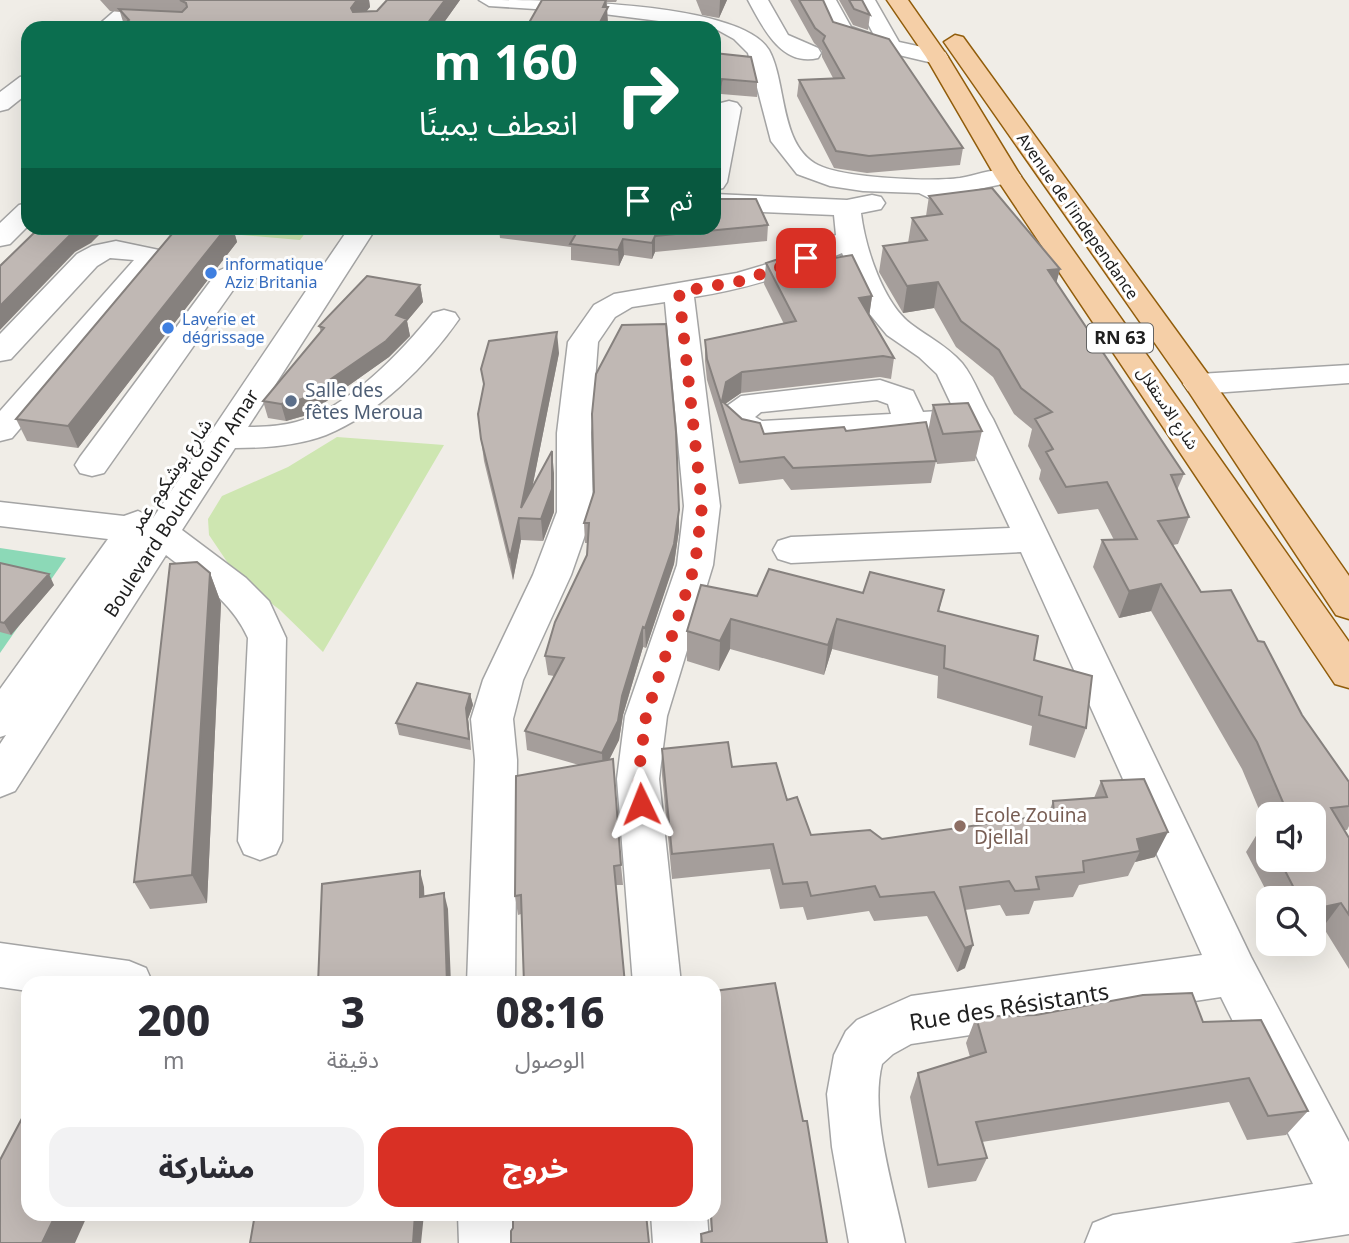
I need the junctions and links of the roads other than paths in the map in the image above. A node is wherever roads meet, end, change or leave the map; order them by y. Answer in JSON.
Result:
{"nodes":[{"id":1,"x":758,"y":0,"type":"edge"},
{"id":2,"x":826,"y":0,"type":"edge"},
{"id":3,"x":865,"y":0,"type":"edge"},
{"id":4,"x":897,"y":0,"type":"edge"},
{"id":5,"x":926,"y":0,"type":"edge"},
{"id":6,"x":542,"y":4,"type":"junction"},
{"id":7,"x":499,"y":6,"type":"edge"},
{"id":8,"x":141,"y":11,"type":"edge"},
{"id":9,"x":119,"y":21,"type":"edge"},
{"id":10,"x":618,"y":21,"type":"edge"},
{"id":11,"x":699,"y":21,"type":"edge"},
{"id":12,"x":721,"y":24,"type":"edge"},
{"id":13,"x":891,"y":46,"type":"junction"},
{"id":14,"x":810,"y":53,"type":"dead end"},
{"id":15,"x":937,"y":57,"type":"junction"},
{"id":16,"x":21,"y":88,"type":"edge"},
{"id":17,"x":0,"y":104,"type":"edge"},
{"id":18,"x":729,"y":108,"type":"dead end"},
{"id":19,"x":721,"y":148,"type":"edge"},
{"id":20,"x":1008,"y":176,"type":"junction"},
{"id":21,"x":956,"y":186,"type":"junction"},
{"id":22,"x":721,"y":203,"type":"edge"},
{"id":23,"x":21,"y":218,"type":"edge"},
{"id":24,"x":849,"y":224,"type":"junction"},
{"id":25,"x":332,"y":235,"type":"edge"},
{"id":26,"x":357,"y":235,"type":"edge"},
{"id":27,"x":0,"y":238,"type":"edge"},
{"id":28,"x":305,"y":273,"type":"junction"},
{"id":29,"x":679,"y":292,"type":"junction"},
{"id":30,"x":444,"y":319,"type":"dead end"},
{"id":31,"x":0,"y":352,"type":"edge"},
{"id":32,"x":1349,"y":373,"type":"edge"},
{"id":33,"x":1199,"y":384,"type":"junction"},
{"id":34,"x":977,"y":419,"type":"junction"},
{"id":35,"x":911,"y":423,"type":"edge"},
{"id":36,"x":0,"y":432,"type":"edge"},
{"id":37,"x":224,"y":437,"type":"junction"},
{"id":38,"x":92,"y":465,"type":"dead end"},
{"id":39,"x":0,"y":514,"type":"edge"},
{"id":40,"x":148,"y":531,"type":"junction"},
{"id":41,"x":1033,"y":539,"type":"junction"},
{"id":42,"x":792,"y":550,"type":"dead end"},
{"id":43,"x":1349,"y":605,"type":"edge"},
{"id":44,"x":1349,"y":673,"type":"edge"},
{"id":45,"x":0,"y":721,"type":"edge"},
{"id":46,"x":0,"y":779,"type":"edge"},
{"id":47,"x":260,"y":841,"type":"dead end"},
{"id":48,"x":0,"y":965,"type":"edge"},
{"id":49,"x":1234,"y":973,"type":"junction"},
{"id":50,"x":75,"y":976,"type":"edge"},
{"id":51,"x":491,"y":976,"type":"edge"},
{"id":52,"x":656,"y":976,"type":"edge"},
{"id":53,"x":1349,"y":1198,"type":"edge"},
{"id":54,"x":1349,"y":1206,"type":"edge"},
{"id":55,"x":486,"y":1221,"type":"edge"},
{"id":56,"x":679,"y":1221,"type":"edge"},
{"id":57,"x":487,"y":1243,"type":"edge"},
{"id":58,"x":681,"y":1243,"type":"edge"},
{"id":59,"x":877,"y":1243,"type":"edge"},
{"id":60,"x":1113,"y":1243,"type":"edge"}],
"edges":[{"from":1,"to":14,"type":"street"},
{"from":2,"to":13,"type":"street"},
{"from":3,"to":13,"type":"street"},
{"from":4,"to":15,"type":"main road","name":"شارع الاستقلال","number":"RN 63"},
{"from":5,"to":33,"type":"main road","name":"Avenue de l'independance","number":"RN 63"},
{"from":6,"to":7,"type":"street"},
{"from":6,"to":10,"type":"street"},
{"from":6,"to":11,"type":"street"},
{"from":8,"to":9,"type":"street"},
{"from":12,"to":21,"type":"street"},
{"from":13,"to":15,"type":"street"},
{"from":15,"to":20,"type":"main road","name":"شارع الاستقلال","number":"RN 63"},
{"from":16,"to":17,"type":"street"},
{"from":18,"to":19,"type":"street"},
{"from":20,"to":21,"type":"street"},
{"from":20,"to":44,"type":"main road","name":"شارع الاستقلال","number":"RN 63"},
{"from":21,"to":24,"type":"street"},
{"from":22,"to":24,"type":"street"},
{"from":23,"to":27,"type":"street"},
{"from":24,"to":29,"type":"street"},
{"from":24,"to":34,"type":"street"},
{"from":25,"to":28,"type":"street","name":"شارع بوشكوم عمر"},
{"from":26,"to":37,"type":"street","name":"Boulevard Bouchekoum Amar"},
{"from":28,"to":38,"type":"street"},
{"from":28,"to":40,"type":"street","name":"شارع بوشكوم عمر"},
{"from":29,"to":51,"type":"street"},
{"from":29,"to":52,"type":"street"},
{"from":30,"to":37,"type":"street"},
{"from":31,"to":36,"type":"street"},
{"from":32,"to":33,"type":"street"},
{"from":33,"to":43,"type":"main road","name":"Avenue de l'independance","number":"RN 63"},
{"from":34,"to":35,"type":"street"},
{"from":34,"to":41,"type":"street"},
{"from":37,"to":40,"type":"street","name":"Boulevard Bouchekoum Amar"},
{"from":39,"to":40,"type":"street"},
{"from":40,"to":45,"type":"street","name":"شارع بوشكوم عمر"},
{"from":40,"to":46,"type":"street","name":"Boulevard Bouchekoum Amar"},
{"from":40,"to":47,"type":"street"},
{"from":41,"to":42,"type":"street"},
{"from":41,"to":49,"type":"street"},
{"from":48,"to":50,"type":"street"},
{"from":49,"to":53,"type":"street"},
{"from":49,"to":59,"type":"street","name":"Rue des Résistants"},
{"from":54,"to":60,"type":"street"},
{"from":55,"to":57,"type":"street"},
{"from":56,"to":58,"type":"street"}]}
